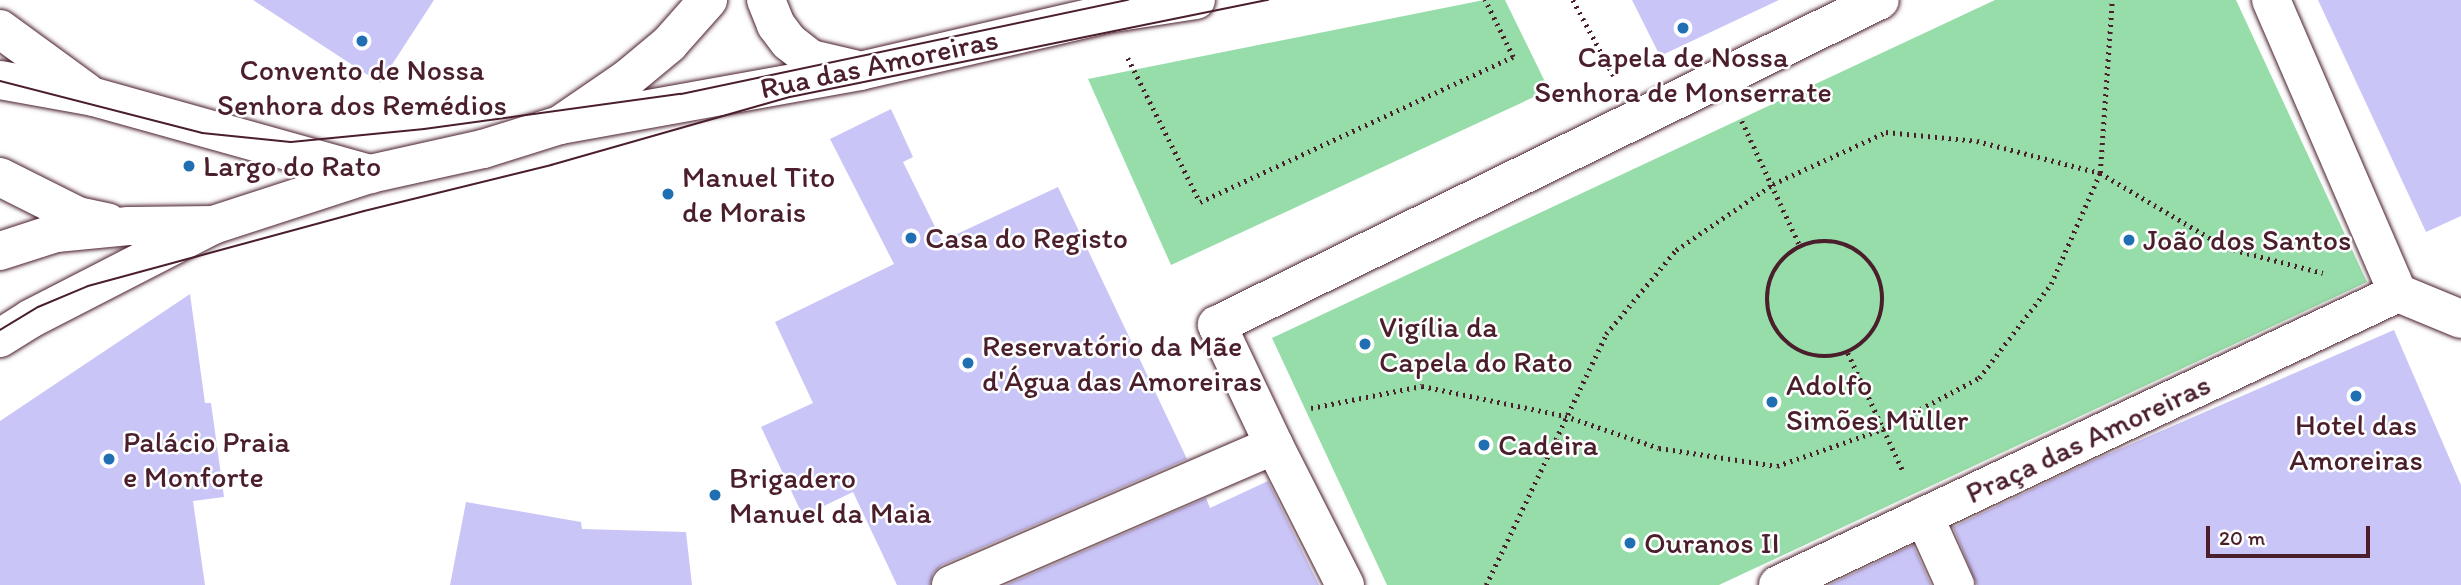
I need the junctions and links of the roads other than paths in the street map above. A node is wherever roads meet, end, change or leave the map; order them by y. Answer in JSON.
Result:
{"nodes":[{"id":1,"x":708,"y":0,"type":"edge"},
{"id":2,"x":766,"y":0,"type":"edge"},
{"id":3,"x":1196,"y":0,"type":"edge"},
{"id":4,"x":1880,"y":0,"type":"edge"},
{"id":5,"x":2271,"y":0,"type":"edge"},
{"id":6,"x":0,"y":29,"type":"edge"},
{"id":7,"x":860,"y":71,"type":"junction"},
{"id":8,"x":0,"y":80,"type":"edge"},
{"id":9,"x":94,"y":97,"type":"junction"},
{"id":10,"x":560,"y":125,"type":"junction"},
{"id":11,"x":370,"y":174,"type":"junction"},
{"id":12,"x":0,"y":177,"type":"edge"},
{"id":13,"x":213,"y":225,"type":"junction"},
{"id":14,"x":129,"y":226,"type":"junction"},
{"id":15,"x":0,"y":251,"type":"edge"},
{"id":16,"x":2398,"y":293,"type":"junction"},
{"id":17,"x":2461,"y":319,"type":"edge"},
{"id":18,"x":0,"y":338,"type":"edge"},
{"id":19,"x":1266,"y":428,"type":"junction"},
{"id":20,"x":1924,"y":516,"type":"junction"},
{"id":21,"x":951,"y":585,"type":"edge"},
{"id":22,"x":1345,"y":585,"type":"edge"},
{"id":23,"x":1778,"y":585,"type":"edge"},
{"id":24,"x":1955,"y":585,"type":"edge"}],
"edges":[{"from":1,"to":10,"type":"street"},
{"from":2,"to":7,"type":"street"},
{"from":3,"to":7,"type":"street","name":"Rua das Amoreiras"},
{"from":4,"to":19,"type":"street"},
{"from":5,"to":16,"type":"street"},
{"from":6,"to":9,"type":"street"},
{"from":7,"to":10,"type":"street","name":"Rua das Amoreiras"},
{"from":8,"to":9,"type":"street"},
{"from":9,"to":11,"type":"street"},
{"from":10,"to":11,"type":"street"},
{"from":11,"to":13,"type":"street"},
{"from":12,"to":14,"type":"street"},
{"from":13,"to":14,"type":"street"},
{"from":13,"to":18,"type":"street"},
{"from":14,"to":15,"type":"street"},
{"from":16,"to":17,"type":"street"},
{"from":16,"to":20,"type":"street","name":"Praça das Amoreiras"},
{"from":19,"to":21,"type":"street"},
{"from":19,"to":22,"type":"street"},
{"from":20,"to":23,"type":"street","name":"Praça das Amoreiras"},
{"from":20,"to":24,"type":"street"}]}
